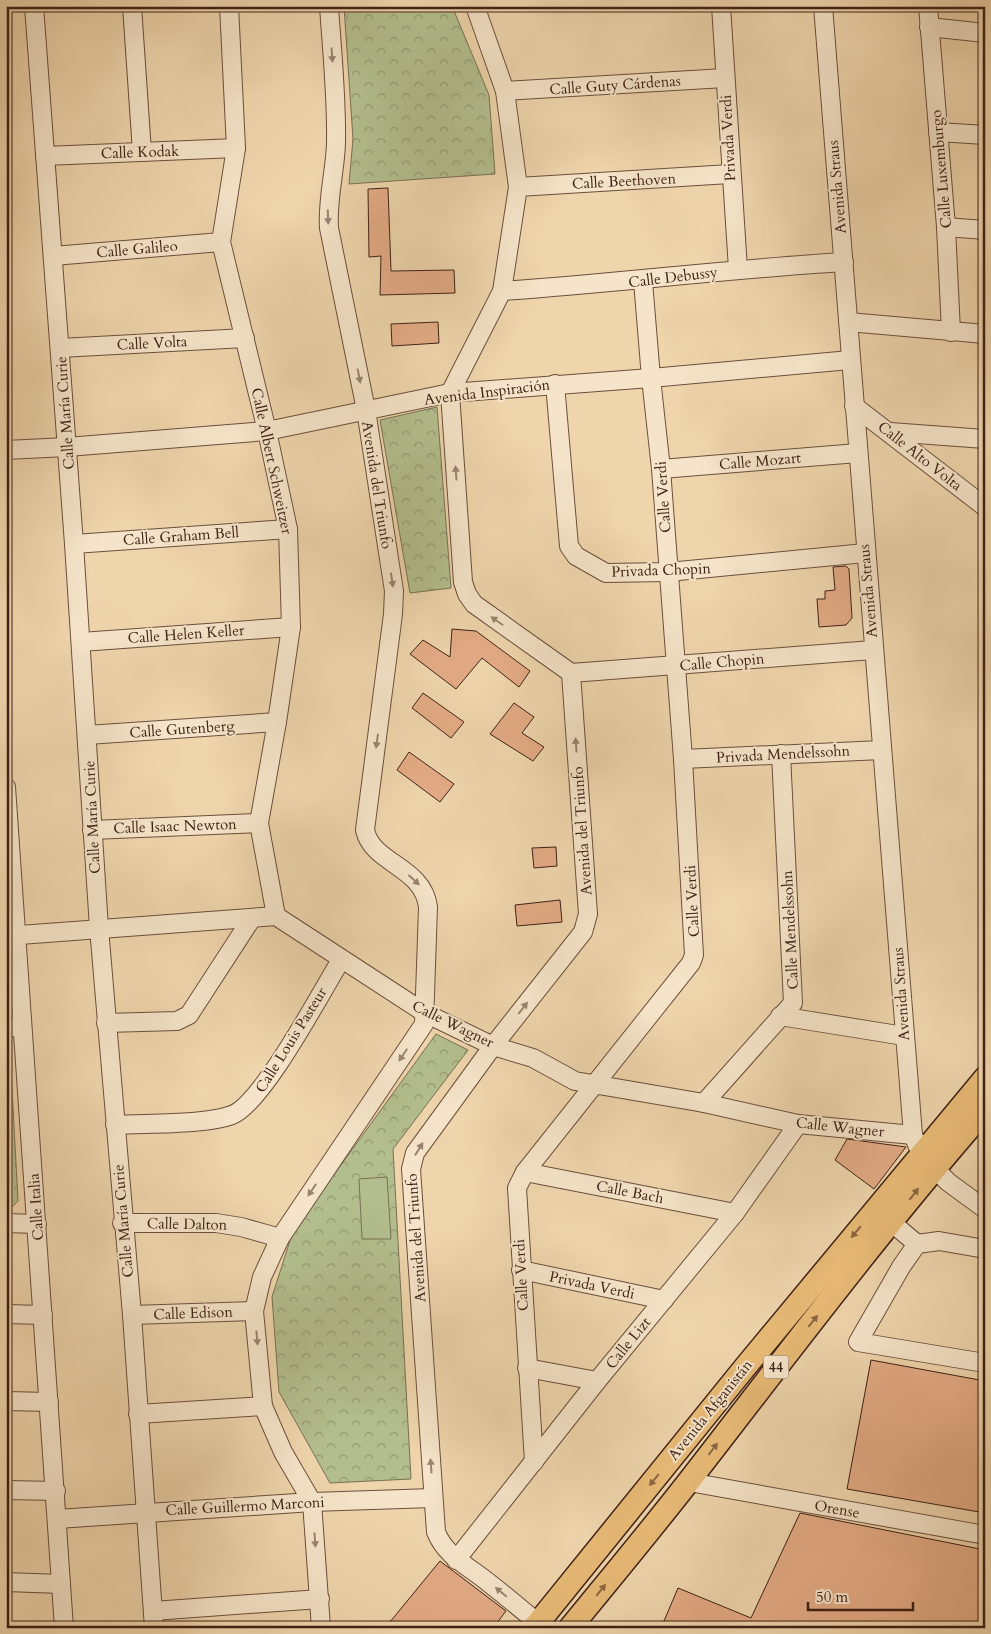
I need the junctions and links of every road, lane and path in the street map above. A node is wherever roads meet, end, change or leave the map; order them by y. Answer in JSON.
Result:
{"nodes":[{"id":1,"x":34,"y":6,"type":"edge"},
{"id":2,"x":132,"y":6,"type":"edge"},
{"id":3,"x":229,"y":6,"type":"edge"},
{"id":4,"x":329,"y":6,"type":"edge"},
{"id":5,"x":475,"y":6,"type":"edge"},
{"id":6,"x":721,"y":6,"type":"edge"},
{"id":7,"x":822,"y":6,"type":"edge"},
{"id":8,"x":928,"y":6,"type":"edge"},
{"id":9,"x":929,"y":28,"type":"junction"},
{"id":10,"x":985,"y":33,"type":"edge"},
{"id":11,"x":725,"y":78,"type":"junction"},
{"id":12,"x":505,"y":91,"type":"junction"},
{"id":13,"x":938,"y":132,"type":"junction"},
{"id":14,"x":985,"y":135,"type":"edge"},
{"id":15,"x":236,"y":148,"type":"junction"},
{"id":16,"x":142,"y":152,"type":"junction"},
{"id":17,"x":45,"y":156,"type":"junction"},
{"id":18,"x":730,"y":174,"type":"junction"},
{"id":19,"x":518,"y":187,"type":"junction"},
{"id":20,"x":946,"y":227,"type":"junction"},
{"id":21,"x":985,"y":230,"type":"edge"},
{"id":22,"x":221,"y":242,"type":"junction"},
{"id":23,"x":52,"y":256,"type":"junction"},
{"id":24,"x":844,"y":262,"type":"junction"},
{"id":25,"x":738,"y":269,"type":"junction"},
{"id":26,"x":644,"y":281,"type":"junction"},
{"id":27,"x":502,"y":291,"type":"junction"},
{"id":28,"x":848,"y":322,"type":"junction"},
{"id":29,"x":951,"y":332,"type":"junction"},
{"id":30,"x":985,"y":334,"type":"edge"},
{"id":31,"x":245,"y":338,"type":"junction"},
{"id":32,"x":60,"y":348,"type":"junction"},
{"id":33,"x":850,"y":360,"type":"junction"},
{"id":34,"x":651,"y":378,"type":"junction"},
{"id":35,"x":555,"y":384,"type":"junction"},
{"id":36,"x":450,"y":393,"type":"junction"},
{"id":37,"x":854,"y":406,"type":"junction"},
{"id":38,"x":366,"y":410,"type":"junction"},
{"id":39,"x":267,"y":431,"type":"junction"},
{"id":40,"x":890,"y":432,"type":"junction"},
{"id":41,"x":985,"y":439,"type":"edge"},
{"id":42,"x":67,"y":447,"type":"junction"},
{"id":43,"x":6,"y":450,"type":"edge"},
{"id":44,"x":858,"y":453,"type":"junction"},
{"id":45,"x":661,"y":469,"type":"junction"},
{"id":46,"x":985,"y":507,"type":"edge"},
{"id":47,"x":288,"y":529,"type":"junction"},
{"id":48,"x":74,"y":544,"type":"junction"},
{"id":49,"x":865,"y":553,"type":"junction"},
{"id":50,"x":668,"y":572,"type":"junction"},
{"id":51,"x":291,"y":627,"type":"junction"},
{"id":52,"x":81,"y":642,"type":"junction"},
{"id":53,"x":873,"y":650,"type":"junction"},
{"id":54,"x":675,"y":666,"type":"junction"},
{"id":55,"x":571,"y":673,"type":"junction"},
{"id":56,"x":277,"y":722,"type":"junction"},
{"id":57,"x":87,"y":735,"type":"junction"},
{"id":58,"x":882,"y":750,"type":"junction"},
{"id":59,"x":781,"y":754,"type":"junction"},
{"id":60,"x":683,"y":759,"type":"junction"},
{"id":61,"x":6,"y":787,"type":"edge"},
{"id":62,"x":258,"y":823,"type":"junction"},
{"id":63,"x":92,"y":830,"type":"junction"},
{"id":64,"x":9,"y":852,"type":"edge"},
{"id":65,"x":276,"y":916,"type":"junction"},
{"id":66,"x":252,"y":918,"type":"junction"},
{"id":67,"x":99,"y":928,"type":"junction"},
{"id":68,"x":12,"y":935,"type":"edge"},
{"id":69,"x":341,"y":960,"type":"junction"},
{"id":70,"x":425,"y":1013,"type":"junction"},
{"id":71,"x":780,"y":1016,"type":"junction"},
{"id":72,"x":106,"y":1023,"type":"junction"},
{"id":73,"x":14,"y":1027,"type":"edge"},
{"id":74,"x":904,"y":1036,"type":"junction"},
{"id":75,"x":492,"y":1046,"type":"junction"},
{"id":76,"x":985,"y":1078,"type":"edge"},
{"id":77,"x":594,"y":1084,"type":"junction"},
{"id":78,"x":704,"y":1103,"type":"junction"},
{"id":79,"x":985,"y":1110,"type":"edge"},
{"id":80,"x":798,"y":1124,"type":"junction"},
{"id":81,"x":114,"y":1125,"type":"junction"},
{"id":82,"x":923,"y":1152,"type":"junction"},
{"id":83,"x":525,"y":1172,"type":"junction"},
{"id":84,"x":985,"y":1209,"type":"edge"},
{"id":85,"x":735,"y":1213,"type":"junction"},
{"id":86,"x":891,"y":1222,"type":"junction"},
{"id":87,"x":122,"y":1223,"type":"junction"},
{"id":88,"x":6,"y":1224,"type":"edge"},
{"id":89,"x":37,"y":1224,"type":"junction"},
{"id":90,"x":280,"y":1238,"type":"junction"},
{"id":91,"x":917,"y":1244,"type":"junction"},
{"id":92,"x":985,"y":1249,"type":"edge"},
{"id":93,"x":521,"y":1270,"type":"junction"},
{"id":94,"x":664,"y":1300,"type":"junction"},
{"id":95,"x":254,"y":1311,"type":"junction"},
{"id":96,"x":6,"y":1314,"type":"edge"},
{"id":97,"x":43,"y":1315,"type":"junction"},
{"id":98,"x":132,"y":1315,"type":"junction"},
{"id":99,"x":985,"y":1363,"type":"edge"},
{"id":100,"x":527,"y":1368,"type":"junction"},
{"id":101,"x":597,"y":1381,"type":"junction"},
{"id":102,"x":6,"y":1401,"type":"edge"},
{"id":103,"x":49,"y":1402,"type":"junction"},
{"id":104,"x":263,"y":1406,"type":"junction"},
{"id":105,"x":138,"y":1414,"type":"junction"},
{"id":106,"x":534,"y":1462,"type":"junction"},
{"id":107,"x":689,"y":1482,"type":"junction"},
{"id":108,"x":6,"y":1490,"type":"edge"},
{"id":109,"x":56,"y":1491,"type":"junction"},
{"id":110,"x":433,"y":1498,"type":"junction"},
{"id":111,"x":312,"y":1502,"type":"junction"},
{"id":112,"x":146,"y":1512,"type":"junction"},
{"id":113,"x":57,"y":1519,"type":"junction"},
{"id":114,"x":985,"y":1535,"type":"edge"},
{"id":115,"x":456,"y":1560,"type":"junction"},
{"id":116,"x":6,"y":1582,"type":"edge"},
{"id":117,"x":61,"y":1584,"type":"junction"},
{"id":118,"x":320,"y":1599,"type":"junction"},
{"id":119,"x":153,"y":1619,"type":"edge"},
{"id":120,"x":537,"y":1626,"type":"edge"},
{"id":121,"x":64,"y":1628,"type":"edge"},
{"id":122,"x":321,"y":1628,"type":"edge"},
{"id":123,"x":570,"y":1628,"type":"edge"}],
"edges":[{"from":1,"to":17,"type":"street","name":"Calle María Curie"},
{"from":2,"to":16,"type":"street"},
{"from":3,"to":15,"type":"street","name":"Calle Albert Schweitzer"},
{"from":4,"to":38,"type":"street","name":"Avenida del Triunfo","one_way":true},
{"from":5,"to":12,"type":"street"},
{"from":6,"to":11,"type":"street","name":"Privada Verdi"},
{"from":7,"to":24,"type":"street","name":"Avenida Straus"},
{"from":8,"to":9,"type":"street","name":"Calle Luxemburgo"},
{"from":9,"to":10,"type":"street"},
{"from":9,"to":13,"type":"street","name":"Calle Luxemburgo"},
{"from":11,"to":12,"type":"street","name":"Calle Guty Cárdenas"},
{"from":11,"to":18,"type":"street","name":"Privada Verdi"},
{"from":12,"to":19,"type":"street"},
{"from":13,"to":14,"type":"street"},
{"from":13,"to":20,"type":"street","name":"Calle Luxemburgo"},
{"from":15,"to":16,"type":"street","name":"Calle Kodak"},
{"from":15,"to":22,"type":"street","name":"Calle Albert Schweitzer"},
{"from":16,"to":17,"type":"street","name":"Calle Kodak"},
{"from":17,"to":23,"type":"street","name":"Calle María Curie"},
{"from":18,"to":19,"type":"street","name":"Calle Beethoven"},
{"from":18,"to":25,"type":"street","name":"Privada Verdi"},
{"from":19,"to":27,"type":"street"},
{"from":20,"to":21,"type":"street"},
{"from":20,"to":29,"type":"street","name":"Calle Luxemburgo"},
{"from":22,"to":23,"type":"street","name":"Calle Galileo"},
{"from":22,"to":31,"type":"street","name":"Calle Albert Schweitzer"},
{"from":23,"to":32,"type":"street","name":"Calle María Curie"},
{"from":24,"to":25,"type":"street","name":"Calle Debussy"},
{"from":24,"to":28,"type":"street","name":"Avenida Straus"},
{"from":25,"to":26,"type":"street","name":"Calle Debussy"},
{"from":26,"to":27,"type":"street","name":"Calle Debussy"},
{"from":26,"to":34,"type":"street","name":"Calle Verdi"},
{"from":27,"to":36,"type":"street"},
{"from":28,"to":29,"type":"street"},
{"from":28,"to":33,"type":"street","name":"Avenida Straus"},
{"from":29,"to":30,"type":"street"},
{"from":31,"to":32,"type":"street","name":"Calle Volta"},
{"from":31,"to":39,"type":"street","name":"Calle Albert Schweitzer"},
{"from":32,"to":42,"type":"street","name":"Calle María Curie"},
{"from":33,"to":34,"type":"street","name":"Avenida Inspiración"},
{"from":33,"to":37,"type":"street","name":"Avenida Straus"},
{"from":34,"to":35,"type":"street","name":"Avenida Inspiración"},
{"from":34,"to":45,"type":"street","name":"Calle Verdi"},
{"from":35,"to":36,"type":"street","name":"Avenida Inspiración"},
{"from":35,"to":50,"type":"street","name":"Privada Chopin"},
{"from":36,"to":38,"type":"street","name":"Avenida Inspiración"},
{"from":55,"to":36,"type":"street","one_way":true},
{"from":37,"to":40,"type":"street","name":"Calle Alto Volta"},
{"from":37,"to":44,"type":"street","name":"Avenida Straus"},
{"from":38,"to":39,"type":"street","name":"Avenida Inspiración"},
{"from":38,"to":70,"type":"street","name":"Avenida del Triunfo","one_way":true},
{"from":39,"to":42,"type":"street","name":"Avenida Inspiración"},
{"from":39,"to":47,"type":"street","name":"Calle Albert Schweitzer"},
{"from":40,"to":41,"type":"street"},
{"from":40,"to":46,"type":"street","name":"Calle Alto Volta"},
{"from":42,"to":43,"type":"street","name":"Avenida Inspiración"},
{"from":42,"to":48,"type":"street","name":"Calle María Curie"},
{"from":44,"to":45,"type":"street","name":"Calle Mozart"},
{"from":44,"to":49,"type":"street","name":"Avenida Straus"},
{"from":45,"to":50,"type":"street","name":"Calle Verdi"},
{"from":47,"to":48,"type":"street","name":"Calle Graham Bell"},
{"from":47,"to":51,"type":"street","name":"Calle Albert Schweitzer"},
{"from":48,"to":52,"type":"street","name":"Calle María Curie"},
{"from":49,"to":50,"type":"street","name":"Privada Chopin"},
{"from":49,"to":53,"type":"street","name":"Avenida Straus"},
{"from":50,"to":54,"type":"street","name":"Calle Verdi"},
{"from":51,"to":52,"type":"street","name":"Calle Helen Keller"},
{"from":51,"to":56,"type":"street","name":"Calle Albert Schweitzer"},
{"from":52,"to":57,"type":"street","name":"Calle María Curie"},
{"from":53,"to":54,"type":"street","name":"Calle Chopin"},
{"from":53,"to":58,"type":"street","name":"Avenida Straus"},
{"from":54,"to":55,"type":"street","name":"Calle Chopin"},
{"from":54,"to":60,"type":"street","name":"Calle Verdi"},
{"from":75,"to":55,"type":"street","name":"Avenida del Triunfo","one_way":true},
{"from":56,"to":57,"type":"street","name":"Calle Gutenberg"},
{"from":56,"to":62,"type":"street","name":"Calle Albert Schweitzer"},
{"from":57,"to":63,"type":"street","name":"Calle María Curie"},
{"from":58,"to":59,"type":"street","name":"Privada Mendelssohn"},
{"from":58,"to":74,"type":"street","name":"Avenida Straus"},
{"from":59,"to":60,"type":"street","name":"Privada Mendelssohn"},
{"from":59,"to":71,"type":"street","name":"Calle Mendelssohn"},
{"from":60,"to":77,"type":"street","name":"Calle Verdi"},
{"from":61,"to":64,"type":"street","name":"Calle Italia"},
{"from":62,"to":63,"type":"street","name":"Calle Isaac Newton"},
{"from":62,"to":65,"type":"street","name":"Calle Albert Schweitzer"},
{"from":63,"to":67,"type":"street","name":"Calle María Curie"},
{"from":64,"to":68,"type":"street","name":"Calle Italia"},
{"from":65,"to":66,"type":"street"},
{"from":65,"to":69,"type":"street","name":"Calle Wagner"},
{"from":66,"to":67,"type":"street"},
{"from":66,"to":72,"type":"street"},
{"from":67,"to":68,"type":"street"},
{"from":67,"to":72,"type":"street","name":"Calle María Curie"},
{"from":68,"to":73,"type":"street","name":"Calle Italia"},
{"from":69,"to":70,"type":"street","name":"Calle Wagner"},
{"from":69,"to":81,"type":"street","name":"Calle Louis Pasteur"},
{"from":70,"to":75,"type":"street","name":"Calle Wagner"},
{"from":70,"to":90,"type":"street","name":"Avenida del Triunfo","one_way":true},
{"from":71,"to":74,"type":"street"},
{"from":71,"to":78,"type":"street","name":"Calle Mendelssohn"},
{"from":72,"to":81,"type":"street","name":"Calle María Curie"},
{"from":73,"to":89,"type":"street","name":"Calle Italia"},
{"from":74,"to":82,"type":"street","name":"Avenida Straus"},
{"from":75,"to":77,"type":"street","name":"Calle Wagner"},
{"from":110,"to":75,"type":"street","name":"Avenida del Triunfo","one_way":true},
{"from":76,"to":82,"type":"main road","name":"Avenida Afganistán","number":"44"},
{"from":77,"to":78,"type":"street","name":"Calle Wagner"},
{"from":77,"to":83,"type":"street","name":"Calle Verdi"},
{"from":78,"to":80,"type":"street","name":"Calle Wagner"},
{"from":79,"to":82,"type":"main road","name":"Avenida Afganistán","number":"44"},
{"from":80,"to":82,"type":"street","name":"Calle Wagner"},
{"from":80,"to":85,"type":"street","name":"Calle Lizt"},
{"from":81,"to":87,"type":"street","name":"Calle María Curie"},
{"from":82,"to":84,"type":"street"},
{"from":86,"to":82,"type":"main road","name":"Avenida Afganistán","number":"44","one_way":true},
{"from":82,"to":120,"type":"main road","name":"Avenida Afganistán","number":"44","one_way":true},
{"from":83,"to":85,"type":"street","name":"Calle Bach"},
{"from":83,"to":93,"type":"street","name":"Calle Verdi"},
{"from":85,"to":94,"type":"street","name":"Calle Lizt"},
{"from":86,"to":91,"type":"street"},
{"from":107,"to":86,"type":"main road","name":"Avenida Afganistán","number":"44","one_way":true},
{"from":87,"to":90,"type":"street","name":"Calle Dalton"},
{"from":87,"to":98,"type":"street","name":"Calle María Curie"},
{"from":88,"to":89,"type":"street"},
{"from":89,"to":97,"type":"street","name":"Calle Italia"},
{"from":90,"to":95,"type":"street","name":"Avenida del Triunfo"},
{"from":91,"to":92,"type":"street"},
{"from":91,"to":99,"type":"street"},
{"from":93,"to":94,"type":"street","name":"Privada Verdi"},
{"from":93,"to":100,"type":"street","name":"Calle Verdi"},
{"from":94,"to":101,"type":"street","name":"Calle Lizt"},
{"from":95,"to":98,"type":"street","name":"Calle Edison"},
{"from":95,"to":104,"type":"street","name":"Avenida del Triunfo","one_way":true},
{"from":96,"to":97,"type":"street"},
{"from":97,"to":103,"type":"street","name":"Calle Italia"},
{"from":98,"to":105,"type":"street","name":"Calle María Curie"},
{"from":100,"to":101,"type":"street"},
{"from":100,"to":106,"type":"street","name":"Calle Verdi"},
{"from":101,"to":106,"type":"street","name":"Calle Lizt"},
{"from":102,"to":103,"type":"street"},
{"from":103,"to":109,"type":"street","name":"Calle Italia"},
{"from":104,"to":105,"type":"street"},
{"from":104,"to":111,"type":"street","name":"Avenida del Triunfo"},
{"from":105,"to":112,"type":"street","name":"Calle María Curie"},
{"from":106,"to":115,"type":"street","name":"Calle Lizt"},
{"from":107,"to":114,"type":"street","name":"Orense"},
{"from":123,"to":107,"type":"main road","name":"Avenida Afganistán","number":"44","one_way":true},
{"from":108,"to":109,"type":"street"},
{"from":109,"to":113,"type":"street","name":"Calle Italia"},
{"from":110,"to":111,"type":"street","name":"Calle Guillermo Marconi"},
{"from":110,"to":115,"type":"street","name":"Avenida del Triunfo"},
{"from":111,"to":112,"type":"street","name":"Calle Guillermo Marconi"},
{"from":111,"to":118,"type":"street","name":"Avenida del Triunfo","one_way":true},
{"from":112,"to":113,"type":"street","name":"Calle Guillermo Marconi"},
{"from":112,"to":119,"type":"street","name":"Calle María Curie"},
{"from":113,"to":117,"type":"street","name":"Calle Italia"},
{"from":120,"to":115,"type":"street","name":"Avenida del Triunfo","one_way":true},
{"from":116,"to":117,"type":"street"},
{"from":117,"to":121,"type":"street","name":"Calle Italia"},
{"from":118,"to":119,"type":"street"},
{"from":118,"to":122,"type":"street","name":"Avenida del Triunfo"}]}
